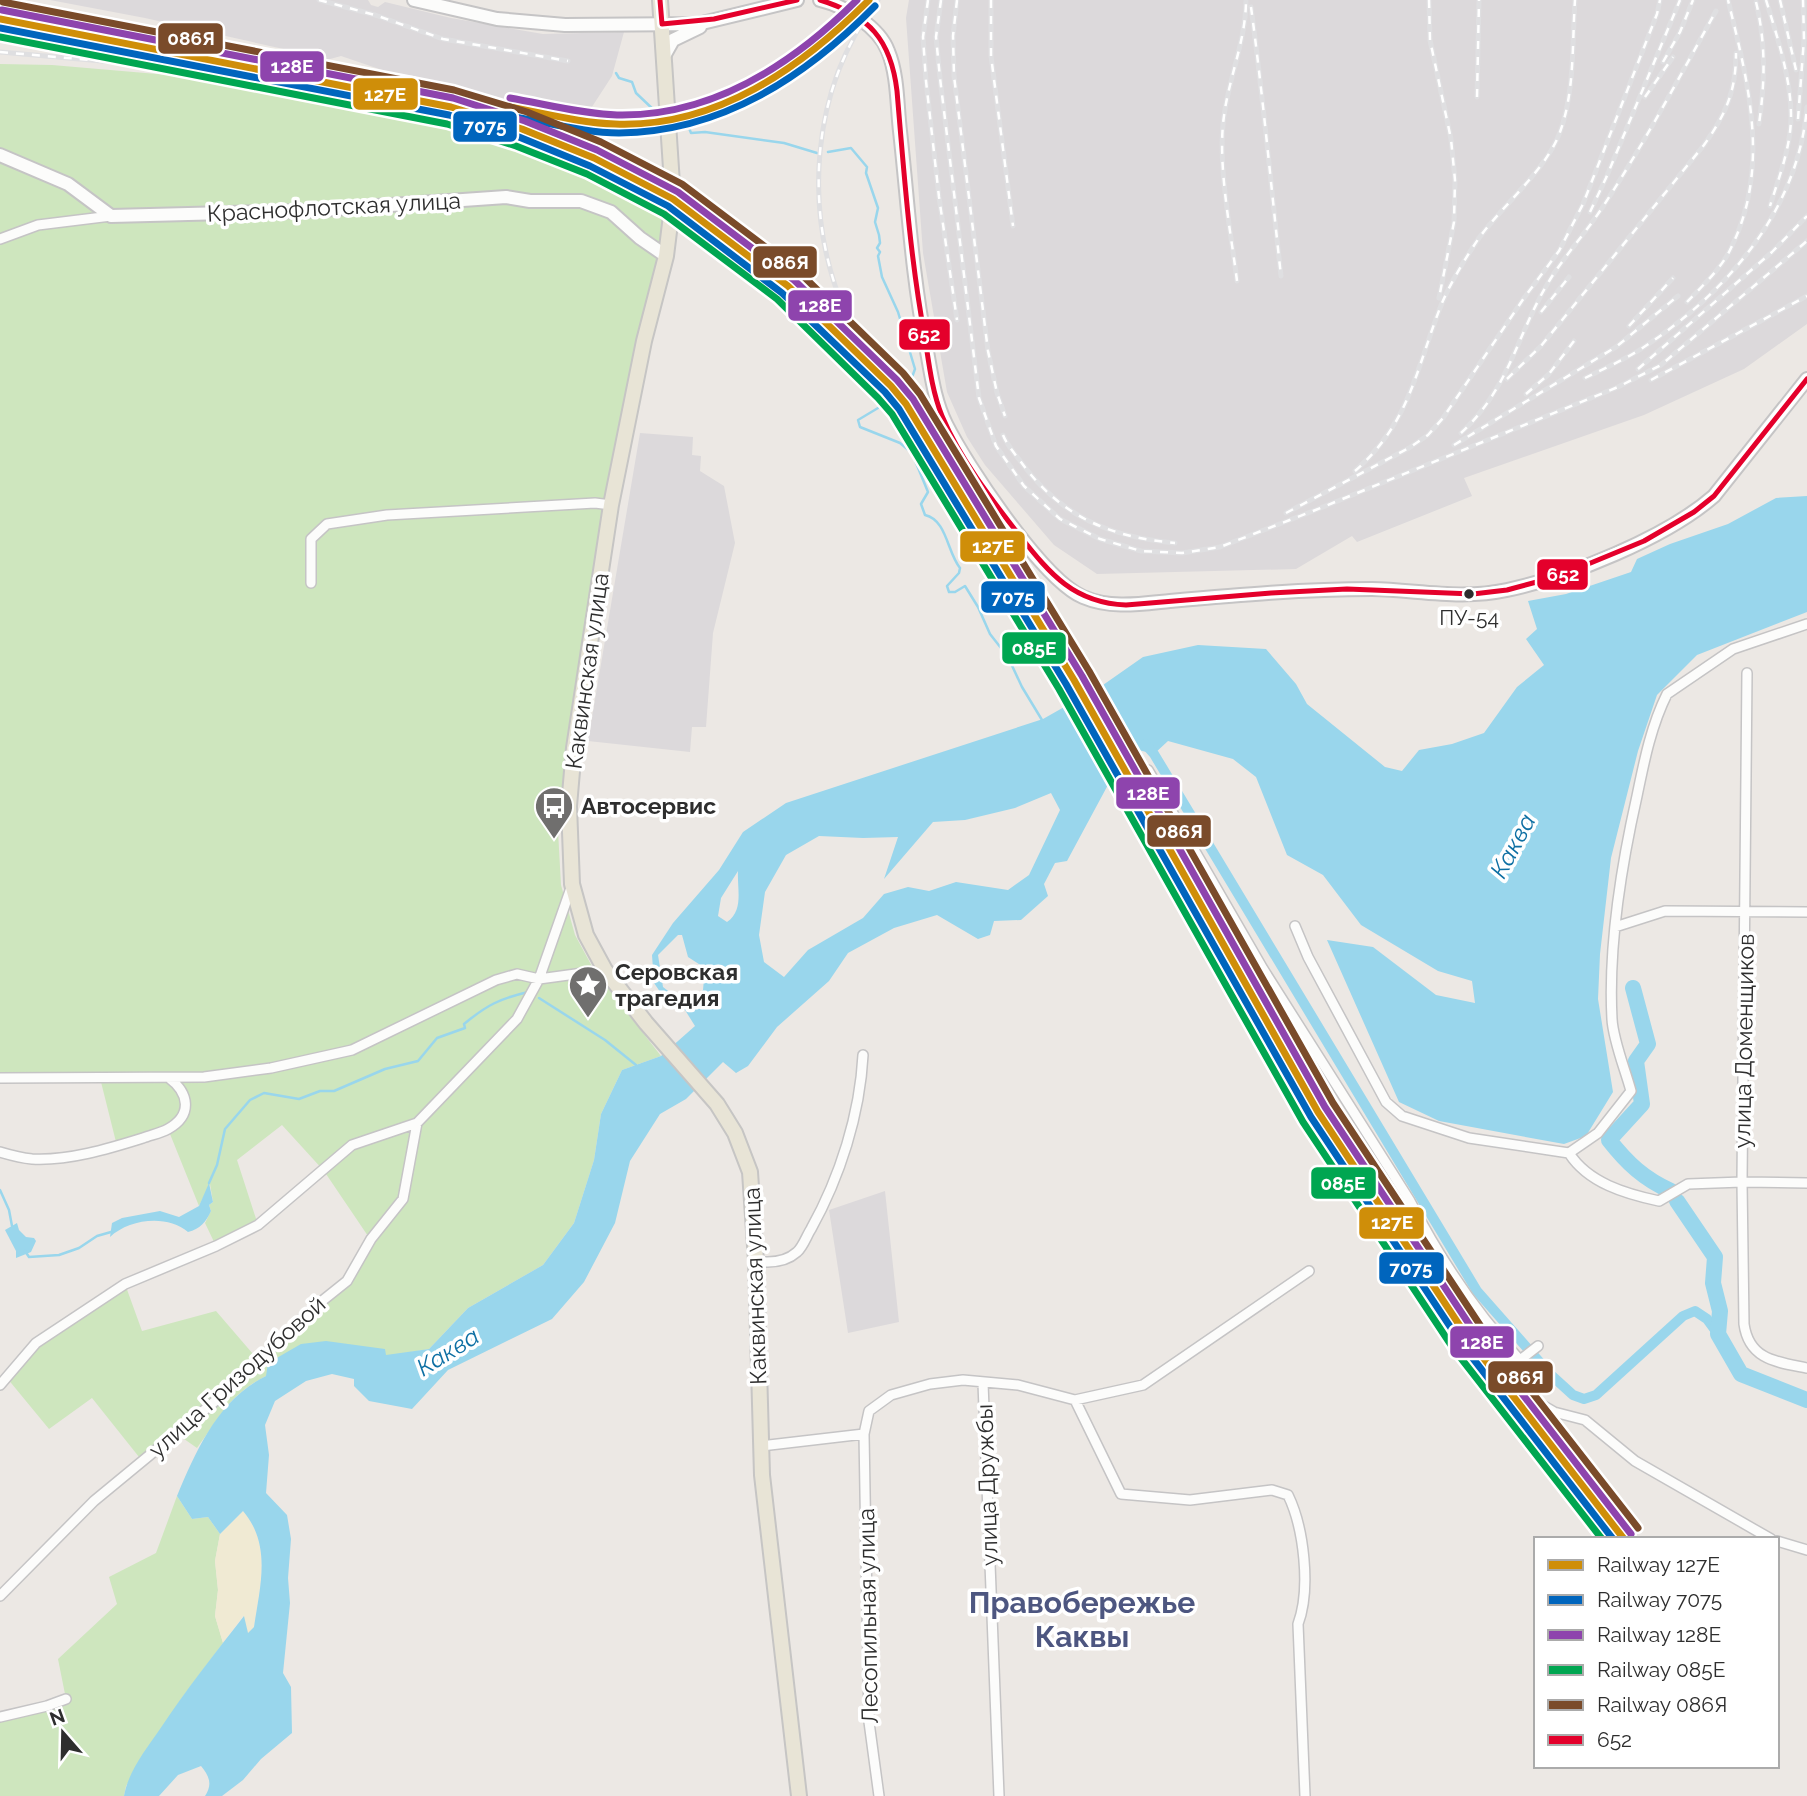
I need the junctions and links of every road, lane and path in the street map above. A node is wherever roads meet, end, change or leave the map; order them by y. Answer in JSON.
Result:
{"nodes":[{"id":1,"x":414,"y":0,"type":"edge"},
{"id":2,"x":660,"y":0,"type":"edge"},
{"id":3,"x":797,"y":0,"type":"edge"},
{"id":4,"x":820,"y":0,"type":"edge"},
{"id":5,"x":713,"y":22,"type":"junction"},
{"id":6,"x":662,"y":24,"type":"junction"},
{"id":7,"x":664,"y":56,"type":"junction"},
{"id":8,"x":0,"y":155,"type":"edge"},
{"id":9,"x":111,"y":216,"type":"junction"},
{"id":10,"x":0,"y":239,"type":"edge"},
{"id":11,"x":666,"y":256,"type":"junction"},
{"id":12,"x":1807,"y":379,"type":"edge"},
{"id":13,"x":611,"y":505,"type":"junction"},
{"id":14,"x":311,"y":583,"type":"dead end"},
{"id":15,"x":1807,"y":624,"type":"edge"},
{"id":16,"x":1746,"y":673,"type":"dead end"},
{"id":17,"x":1148,"y":770,"type":"dead end"},
{"id":18,"x":572,"y":884,"type":"junction"},
{"id":19,"x":1746,"y":912,"type":"junction"},
{"id":20,"x":1807,"y":912,"type":"edge"},
{"id":21,"x":1296,"y":926,"type":"dead end"},
{"id":22,"x":1615,"y":928,"type":"junction"},
{"id":23,"x":605,"y":970,"type":"junction"},
{"id":24,"x":539,"y":979,"type":"junction"},
{"id":25,"x":863,"y":1055,"type":"dead end"},
{"id":26,"x":0,"y":1078,"type":"edge"},
{"id":27,"x":169,"y":1078,"type":"junction"},
{"id":28,"x":417,"y":1123,"type":"junction"},
{"id":29,"x":0,"y":1152,"type":"edge"},
{"id":30,"x":1569,"y":1153,"type":"junction"},
{"id":31,"x":1742,"y":1182,"type":"junction"},
{"id":32,"x":1807,"y":1183,"type":"edge"},
{"id":33,"x":756,"y":1262,"type":"junction"},
{"id":34,"x":1309,"y":1271,"type":"dead end"},
{"id":35,"x":1538,"y":1346,"type":"dead end"},
{"id":36,"x":1520,"y":1360,"type":"junction"},
{"id":37,"x":1807,"y":1368,"type":"edge"},
{"id":38,"x":2,"y":1378,"type":"edge"},
{"id":39,"x":983,"y":1383,"type":"junction"},
{"id":40,"x":1075,"y":1400,"type":"junction"},
{"id":41,"x":864,"y":1434,"type":"junction"},
{"id":42,"x":761,"y":1446,"type":"junction"},
{"id":43,"x":1768,"y":1537,"type":"edge"},
{"id":44,"x":1779,"y":1542,"type":"edge"},
{"id":45,"x":1807,"y":1550,"type":"edge"},
{"id":46,"x":0,"y":1596,"type":"edge"},
{"id":47,"x":66,"y":1699,"type":"dead end"},
{"id":48,"x":0,"y":1717,"type":"edge"},
{"id":49,"x":799,"y":1796,"type":"edge"},
{"id":50,"x":879,"y":1796,"type":"edge"},
{"id":51,"x":999,"y":1796,"type":"edge"},
{"id":52,"x":1305,"y":1796,"type":"edge"}],
"edges":[{"from":1,"to":6,"type":"main road"},
{"from":2,"to":6,"type":"main road","name":"Каквинская улица"},
{"from":3,"to":5,"type":"main road"},
{"from":4,"to":12,"type":"main road"},
{"from":5,"to":6,"type":"main road"},
{"from":5,"to":7,"type":"main road"},
{"from":6,"to":7,"type":"main road","name":"Каквинская улица"},
{"from":7,"to":11,"type":"main road","name":"Каквинская улица"},
{"from":8,"to":9,"type":"main road"},
{"from":9,"to":10,"type":"street"},
{"from":9,"to":11,"type":"main road","name":"Краснофлотская улица"},
{"from":11,"to":13,"type":"main road","name":"Каквинская улица"},
{"from":13,"to":14,"type":"street"},
{"from":13,"to":18,"type":"main road","name":"Каквинская улица"},
{"from":15,"to":22,"type":"street"},
{"from":16,"to":19,"type":"street","name":"улица Доменщиков"},
{"from":17,"to":36,"type":"street"},
{"from":18,"to":23,"type":"main road","name":"Каквинская улица"},
{"from":18,"to":24,"type":"street"},
{"from":19,"to":20,"type":"street"},
{"from":19,"to":22,"type":"street"},
{"from":19,"to":31,"type":"street","name":"улица Доменщиков"},
{"from":21,"to":30,"type":"street"},
{"from":22,"to":30,"type":"street"},
{"from":23,"to":24,"type":"street"},
{"from":23,"to":33,"type":"main road","name":"Каквинская улица"},
{"from":24,"to":27,"type":"street"},
{"from":24,"to":28,"type":"street"},
{"from":25,"to":33,"type":"street"},
{"from":26,"to":27,"type":"street"},
{"from":27,"to":29,"type":"street"},
{"from":28,"to":38,"type":"street"},
{"from":28,"to":46,"type":"street","name":"улица Гризодубовой"},
{"from":30,"to":31,"type":"street"},
{"from":31,"to":32,"type":"street"},
{"from":31,"to":37,"type":"street","name":"улица Доменщиков"},
{"from":33,"to":42,"type":"main road","name":"Каквинская улица"},
{"from":34,"to":40,"type":"street"},
{"from":35,"to":36,"type":"street"},
{"from":36,"to":43,"type":"street"},
{"from":39,"to":40,"type":"street"},
{"from":39,"to":41,"type":"street"},
{"from":39,"to":51,"type":"street","name":"улица Дружбы"},
{"from":40,"to":52,"type":"street"},
{"from":41,"to":42,"type":"street"},
{"from":41,"to":50,"type":"street","name":"Лесопильная улица"},
{"from":42,"to":49,"type":"main road","name":"Каквинская улица"},
{"from":44,"to":45,"type":"street"},
{"from":47,"to":48,"type":"street"}]}
